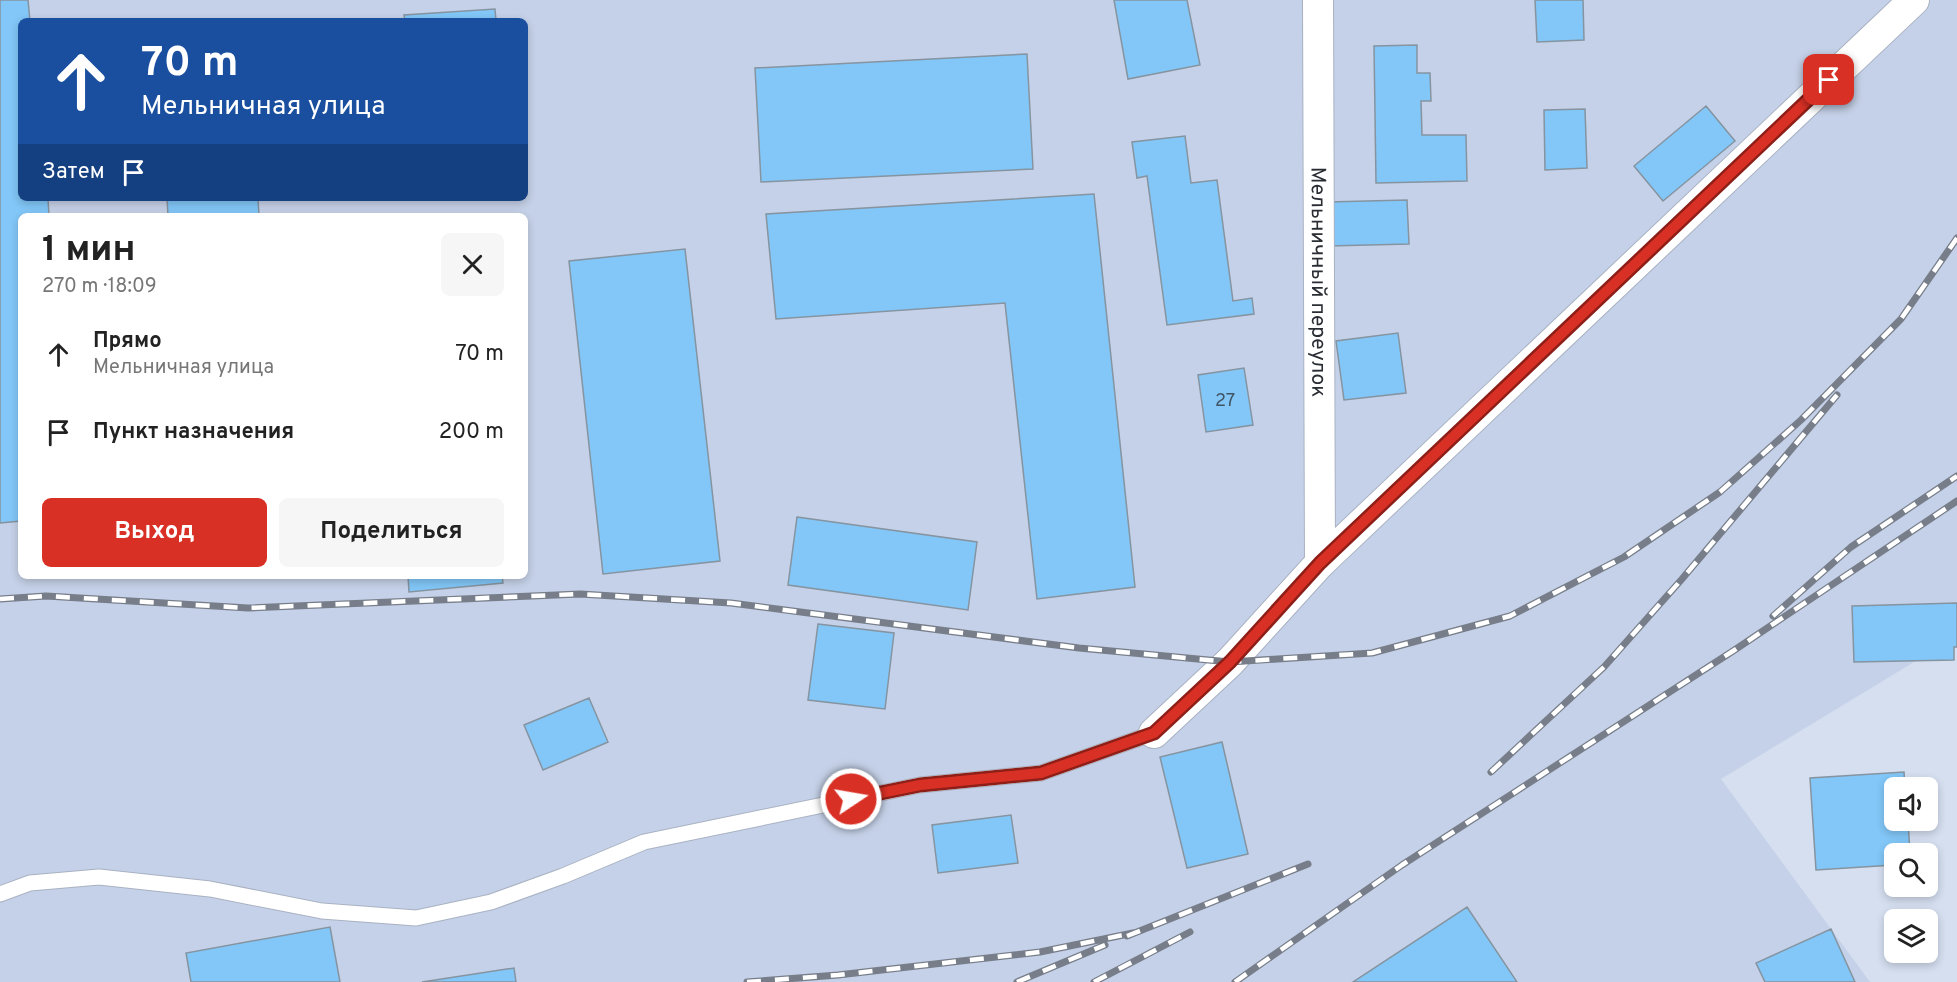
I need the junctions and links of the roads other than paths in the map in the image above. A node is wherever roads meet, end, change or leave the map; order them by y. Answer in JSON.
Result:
{"nodes":[{"id":1,"x":1318,"y":0,"type":"edge"},
{"id":2,"x":1914,"y":0,"type":"edge"},
{"id":3,"x":1320,"y":563,"type":"junction"},
{"id":4,"x":1154,"y":733,"type":"joint"},
{"id":5,"x":0,"y":894,"type":"edge"}],
"edges":[{"from":1,"to":3,"type":"street","name":"Мельничный переулок"},
{"from":2,"to":3,"type":"street"},
{"from":3,"to":4,"type":"street"},
{"from":4,"to":5,"type":"lane"}]}
